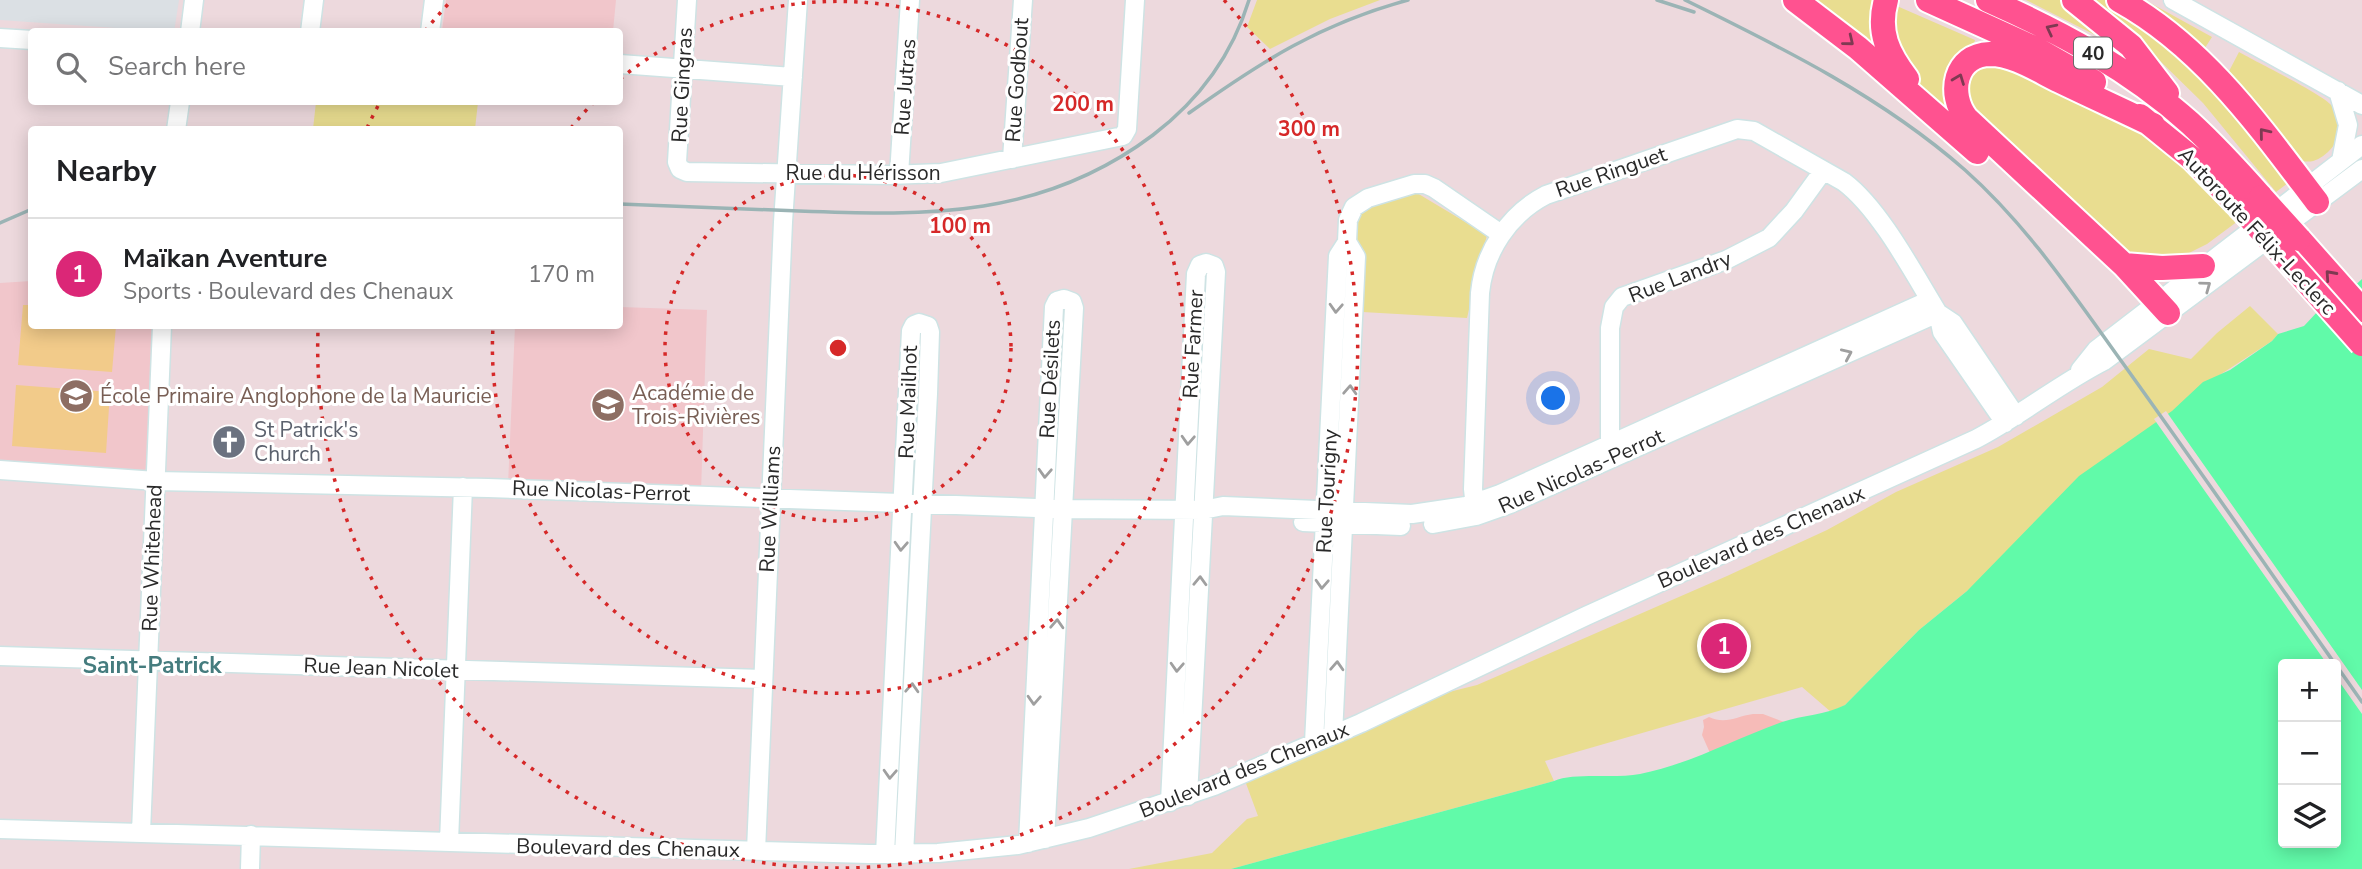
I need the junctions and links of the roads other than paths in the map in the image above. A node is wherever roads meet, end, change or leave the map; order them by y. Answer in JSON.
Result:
{"nodes":[{"id":1,"x":194,"y":0,"type":"edge"},
{"id":2,"x":314,"y":0,"type":"edge"},
{"id":3,"x":434,"y":0,"type":"edge"},
{"id":4,"x":687,"y":0,"type":"edge"},
{"id":5,"x":798,"y":0,"type":"edge"},
{"id":6,"x":910,"y":0,"type":"edge"},
{"id":7,"x":1023,"y":0,"type":"edge"},
{"id":8,"x":1135,"y":0,"type":"edge"},
{"id":9,"x":1795,"y":0,"type":"edge"},
{"id":10,"x":1886,"y":0,"type":"edge"},
{"id":11,"x":1928,"y":0,"type":"edge"},
{"id":12,"x":1988,"y":0,"type":"edge"},
{"id":13,"x":2074,"y":0,"type":"edge"},
{"id":14,"x":2119,"y":0,"type":"edge"},
{"id":15,"x":2172,"y":0,"type":"edge"},
{"id":16,"x":190,"y":28,"type":"edge"},
{"id":17,"x":310,"y":28,"type":"edge"},
{"id":18,"x":430,"y":28,"type":"edge"},
{"id":19,"x":0,"y":38,"type":"edge"},
{"id":20,"x":28,"y":40,"type":"edge"},
{"id":21,"x":623,"y":64,"type":"edge"},
{"id":22,"x":682,"y":68,"type":"junction"},
{"id":23,"x":793,"y":77,"type":"junction"},
{"id":24,"x":2338,"y":91,"type":"junction"},
{"id":25,"x":180,"y":105,"type":"edge"},
{"id":26,"x":2362,"y":105,"type":"edge"},
{"id":27,"x":2188,"y":122,"type":"junction"},
{"id":28,"x":1947,"y":124,"type":"junction"},
{"id":29,"x":2153,"y":125,"type":"junction"},
{"id":30,"x":177,"y":126,"type":"edge"},
{"id":31,"x":2362,"y":145,"type":"edge"},
{"id":32,"x":1012,"y":159,"type":"junction"},
{"id":33,"x":2341,"y":161,"type":"junction"},
{"id":34,"x":680,"y":169,"type":"joint"},
{"id":35,"x":2362,"y":169,"type":"edge"},
{"id":36,"x":1822,"y":171,"type":"junction"},
{"id":37,"x":787,"y":173,"type":"junction"},
{"id":38,"x":899,"y":175,"type":"junction"},
{"id":39,"x":2311,"y":195,"type":"junction"},
{"id":40,"x":2252,"y":203,"type":"junction"},
{"id":41,"x":1502,"y":234,"type":"junction"},
{"id":42,"x":1347,"y":242,"type":"junction"},
{"id":43,"x":2124,"y":265,"type":"junction"},
{"id":44,"x":2203,"y":266,"type":"junction"},
{"id":45,"x":1934,"y":306,"type":"junction"},
{"id":46,"x":2362,"y":310,"type":"edge"},
{"id":47,"x":2156,"y":312,"type":"junction"},
{"id":48,"x":162,"y":329,"type":"edge"},
{"id":49,"x":2362,"y":344,"type":"edge"},
{"id":50,"x":2010,"y":420,"type":"junction"},
{"id":51,"x":1609,"y":452,"type":"junction"},
{"id":52,"x":0,"y":470,"type":"edge"},
{"id":53,"x":156,"y":481,"type":"junction"},
{"id":54,"x":463,"y":487,"type":"junction"},
{"id":55,"x":771,"y":497,"type":"junction"},
{"id":56,"x":903,"y":502,"type":"junction"},
{"id":57,"x":922,"y":502,"type":"junction"},
{"id":58,"x":1043,"y":508,"type":"junction"},
{"id":59,"x":1063,"y":509,"type":"junction"},
{"id":60,"x":1194,"y":510,"type":"junction"},
{"id":61,"x":1475,"y":510,"type":"junction"},
{"id":62,"x":1325,"y":517,"type":"junction"},
{"id":63,"x":1344,"y":518,"type":"junction"},
{"id":64,"x":0,"y":656,"type":"edge"},
{"id":65,"x":148,"y":661,"type":"junction"},
{"id":66,"x":456,"y":670,"type":"junction"},
{"id":67,"x":763,"y":679,"type":"junction"},
{"id":68,"x":1333,"y":735,"type":"junction"},
{"id":69,"x":1314,"y":743,"type":"junction"},
{"id":70,"x":1188,"y":796,"type":"junction"},
{"id":71,"x":1170,"y":802,"type":"junction"},
{"id":72,"x":0,"y":829,"type":"edge"},
{"id":73,"x":141,"y":832,"type":"junction"},
{"id":74,"x":251,"y":835,"type":"junction"},
{"id":75,"x":1037,"y":841,"type":"junction"},
{"id":76,"x":449,"y":842,"type":"junction"},
{"id":77,"x":756,"y":851,"type":"junction"},
{"id":78,"x":885,"y":854,"type":"junction"},
{"id":79,"x":904,"y":854,"type":"junction"},
{"id":80,"x":250,"y":869,"type":"edge"}],
"edges":[{"from":1,"to":16,"type":"street"},
{"from":2,"to":17,"type":"street"},
{"from":3,"to":18,"type":"street"},
{"from":4,"to":22,"type":"street","name":"Rue Gingras"},
{"from":5,"to":23,"type":"street","name":"Rue Williams"},
{"from":6,"to":38,"type":"street","name":"Rue Jutras"},
{"from":7,"to":32,"type":"street","name":"Rue Godbout"},
{"from":8,"to":32,"type":"street","name":"Rue du Hérisson"},
{"from":9,"to":28,"type":"highway","one_way":true},
{"from":10,"to":28,"type":"highway"},
{"from":11,"to":29,"type":"highway","name":"Autoroute Félix-Leclerc","number":"40"},
{"from":27,"to":12,"type":"highway","name":"Autoroute Félix-Leclerc","number":"40","one_way":true},
{"from":13,"to":27,"type":"highway"},
{"from":39,"to":14,"type":"highway","one_way":true},
{"from":15,"to":24,"type":"street"},
{"from":19,"to":20,"type":"street"},
{"from":21,"to":22,"type":"street"},
{"from":22,"to":23,"type":"street"},
{"from":22,"to":34,"type":"street","name":"Rue Gingras"},
{"from":23,"to":37,"type":"street","name":"Rue Williams"},
{"from":24,"to":26,"type":"street"},
{"from":24,"to":33,"type":"street"},
{"from":25,"to":30,"type":"street"},
{"from":27,"to":40,"type":"highway","name":"Autoroute Félix-Leclerc","number":"40"},
{"from":28,"to":47,"type":"highway"},
{"from":29,"to":40,"type":"highway","name":"Autoroute Félix-Leclerc","number":"40"},
{"from":43,"to":29,"type":"highway","one_way":true},
{"from":31,"to":33,"type":"street","name":"Boulevard des Chenaux"},
{"from":32,"to":38,"type":"street","name":"Rue du Hérisson"},
{"from":33,"to":39,"type":"street","name":"Boulevard des Chenaux"},
{"from":34,"to":37,"type":"street","name":"Rue du Hérisson"},
{"from":35,"to":39,"type":"street","name":"Boulevard des Chenaux"},
{"from":36,"to":41,"type":"street","name":"Rue Ringuet"},
{"from":36,"to":45,"type":"street","name":"Rue Ringuet"},
{"from":36,"to":51,"type":"street","name":"Rue Landry"},
{"from":37,"to":38,"type":"street","name":"Rue du Hérisson"},
{"from":37,"to":55,"type":"street","name":"Rue Williams"},
{"from":39,"to":44,"type":"street","name":"Boulevard des Chenaux"},
{"from":47,"to":39,"type":"street","name":"Boulevard des Chenaux","one_way":true},
{"from":46,"to":40,"type":"highway","name":"Autoroute Félix-Leclerc","number":"40","one_way":true,"bridge":true},
{"from":40,"to":49,"type":"highway","name":"Autoroute Félix-Leclerc","number":"40","bridge":true},
{"from":41,"to":42,"type":"street","name":"Rue Tourigny"},
{"from":41,"to":61,"type":"street","name":"Rue Ringuet"},
{"from":42,"to":62,"type":"street","name":"Rue Tourigny","one_way":true},
{"from":63,"to":42,"type":"street","name":"Rue Tourigny","one_way":true},
{"from":43,"to":44,"type":"highway"},
{"from":43,"to":47,"type":"highway"},
{"from":44,"to":47,"type":"street","name":"Boulevard des Chenaux"},
{"from":45,"to":50,"type":"street","name":"Rue Ringuet"},
{"from":45,"to":51,"type":"street","name":"Rue Nicolas-Perrot"},
{"from":47,"to":50,"type":"street","name":"Boulevard des Chenaux"},
{"from":48,"to":53,"type":"street","name":"Rue Whitehead"},
{"from":50,"to":68,"type":"street","name":"Boulevard des Chenaux"},
{"from":51,"to":61,"type":"street","name":"Rue Nicolas-Perrot"},
{"from":52,"to":53,"type":"street","name":"Rue Nicolas-Perrot"},
{"from":53,"to":54,"type":"street","name":"Rue Nicolas-Perrot"},
{"from":53,"to":65,"type":"street","name":"Rue Whitehead"},
{"from":54,"to":55,"type":"street","name":"Rue Nicolas-Perrot"},
{"from":54,"to":66,"type":"street"},
{"from":55,"to":56,"type":"street","name":"Rue Nicolas-Perrot"},
{"from":55,"to":67,"type":"street","name":"Rue Williams"},
{"from":56,"to":57,"type":"street","name":"Rue Nicolas-Perrot"},
{"from":56,"to":57,"type":"street","name":"Rue Mailhot"},
{"from":56,"to":78,"type":"street","name":"Rue Mailhot","one_way":true},
{"from":57,"to":58,"type":"street","name":"Rue Nicolas-Perrot"},
{"from":79,"to":57,"type":"street","name":"Rue Mailhot","one_way":true},
{"from":58,"to":59,"type":"street","name":"Rue Nicolas-Perrot"},
{"from":59,"to":58,"type":"street","name":"Rue Désilets","one_way":true},
{"from":58,"to":75,"type":"street","name":"Rue Désilets","one_way":true},
{"from":59,"to":60,"type":"street","name":"Rue Nicolas-Perrot"},
{"from":75,"to":59,"type":"street","name":"Rue Désilets","one_way":true},
{"from":60,"to":60,"type":"street","name":"Rue Farmer","one_way":true},
{"from":60,"to":62,"type":"street","name":"Rue Nicolas-Perrot"},
{"from":70,"to":60,"type":"street","name":"Rue Farmer","one_way":true},
{"from":60,"to":71,"type":"street","name":"Rue Farmer","one_way":true},
{"from":61,"to":63,"type":"street","name":"Rue Nicolas-Perrot"},
{"from":62,"to":63,"type":"street","name":"Rue Nicolas-Perrot"},
{"from":62,"to":69,"type":"street","name":"Rue Tourigny","one_way":true},
{"from":68,"to":63,"type":"street","name":"Rue Tourigny","one_way":true},
{"from":64,"to":65,"type":"street","name":"Rue Jean Nicolet"},
{"from":65,"to":66,"type":"street","name":"Rue Jean Nicolet"},
{"from":65,"to":73,"type":"street","name":"Rue Whitehead"},
{"from":66,"to":67,"type":"street","name":"Rue Jean Nicolet"},
{"from":66,"to":76,"type":"street"},
{"from":67,"to":77,"type":"street","name":"Rue Williams"},
{"from":68,"to":69,"type":"street","name":"Boulevard des Chenaux"},
{"from":69,"to":70,"type":"street","name":"Boulevard des Chenaux"},
{"from":70,"to":71,"type":"street","name":"Boulevard des Chenaux"},
{"from":71,"to":75,"type":"street","name":"Boulevard des Chenaux"},
{"from":72,"to":73,"type":"street","name":"Boulevard des Chenaux"},
{"from":73,"to":74,"type":"street","name":"Boulevard des Chenaux"},
{"from":74,"to":76,"type":"street","name":"Boulevard des Chenaux"},
{"from":74,"to":80,"type":"street"},
{"from":75,"to":79,"type":"street","name":"Boulevard des Chenaux"},
{"from":76,"to":77,"type":"street","name":"Boulevard des Chenaux"},
{"from":77,"to":78,"type":"street","name":"Boulevard des Chenaux"},
{"from":78,"to":79,"type":"street","name":"Boulevard des Chenaux"}]}
